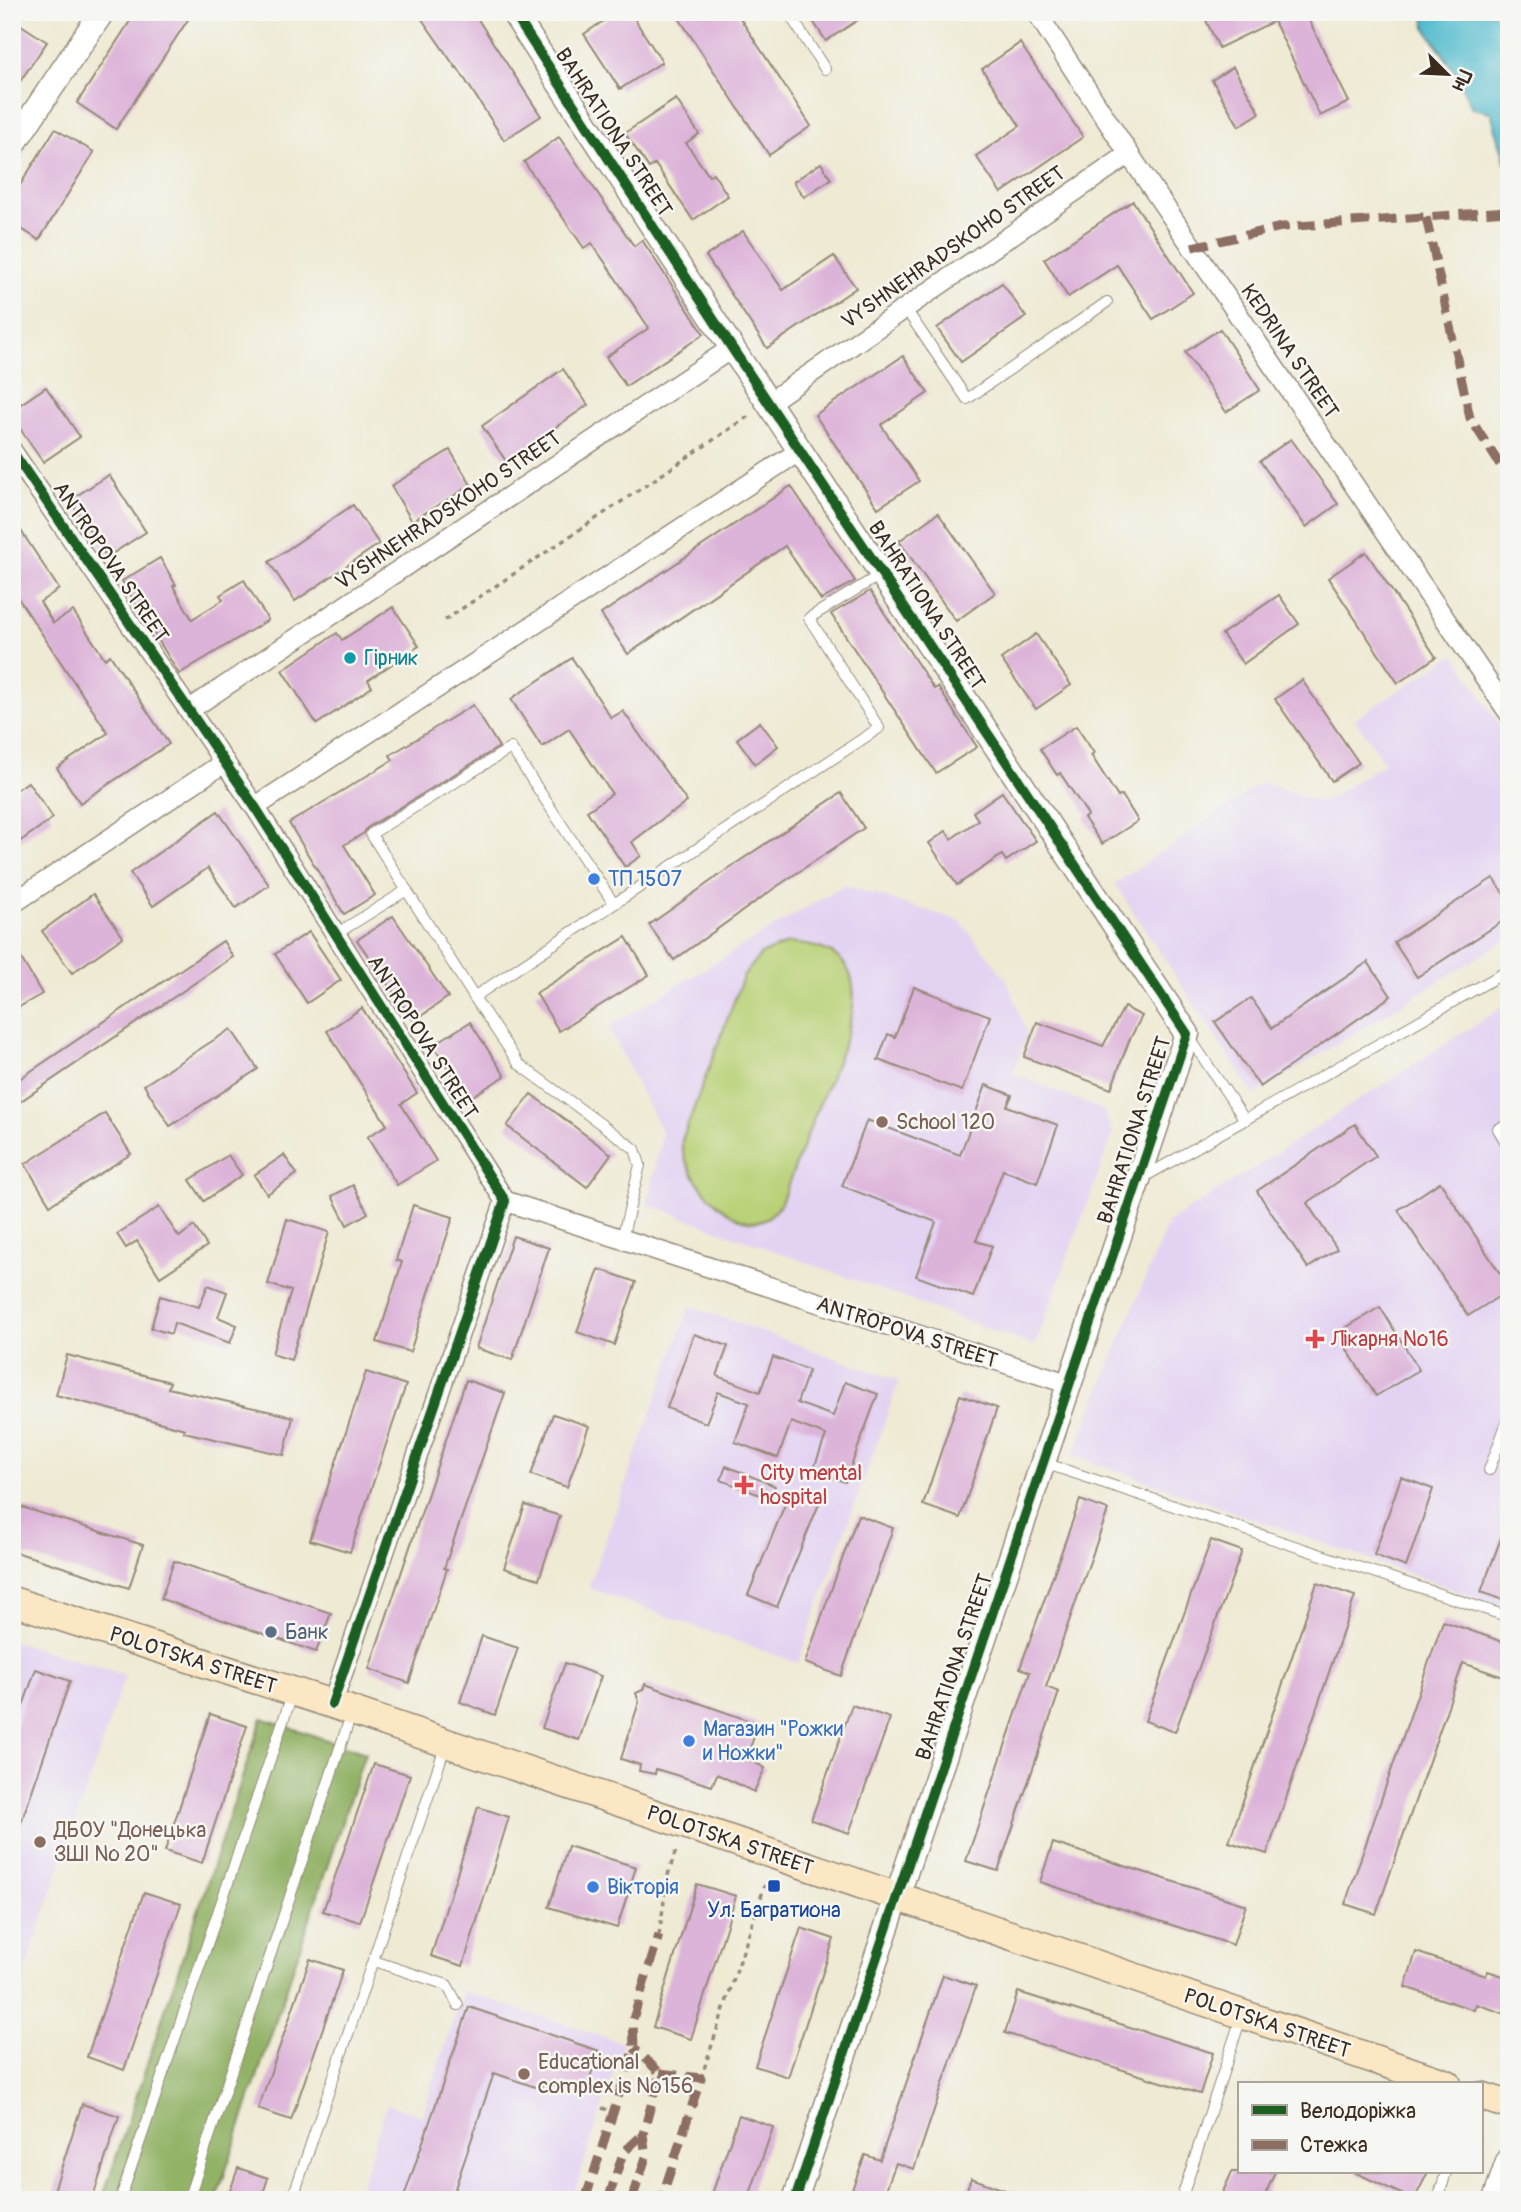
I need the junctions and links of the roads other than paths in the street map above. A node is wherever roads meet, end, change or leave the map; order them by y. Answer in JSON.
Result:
{"nodes":[{"id":1,"x":102,"y":12,"type":"edge"},
{"id":2,"x":513,"y":12,"type":"edge"},
{"id":3,"x":788,"y":12,"type":"edge"},
{"id":4,"x":1036,"y":12,"type":"edge"},
{"id":5,"x":825,"y":69,"type":"dead end"},
{"id":6,"x":12,"y":146,"type":"edge"},
{"id":7,"x":1129,"y":154,"type":"junction"},
{"id":8,"x":1107,"y":302,"type":"dead end"},
{"id":9,"x":905,"y":309,"type":"junction"},
{"id":10,"x":732,"y":348,"type":"junction"},
{"id":11,"x":768,"y":403,"type":"junction"},
{"id":12,"x":801,"y":450,"type":"junction"},
{"id":13,"x":12,"y":452,"type":"edge"},
{"id":14,"x":882,"y":573,"type":"junction"},
{"id":15,"x":189,"y":710,"type":"junction"},
{"id":16,"x":1509,"y":713,"type":"edge"},
{"id":17,"x":225,"y":762,"type":"junction"},
{"id":18,"x":256,"y":807,"type":"junction"},
{"id":19,"x":407,"y":890,"type":"junction"},
{"id":20,"x":12,"y":904,"type":"edge"},
{"id":21,"x":614,"y":904,"type":"junction"},
{"id":22,"x":336,"y":934,"type":"junction"},
{"id":23,"x":1509,"y":970,"type":"edge"},
{"id":24,"x":474,"y":997,"type":"junction"},
{"id":25,"x":1187,"y":1034,"type":"junction"},
{"id":26,"x":1245,"y":1120,"type":"junction"},
{"id":27,"x":1509,"y":1124,"type":"edge"},
{"id":28,"x":1509,"y":1147,"type":"edge"},
{"id":29,"x":1138,"y":1181,"type":"junction"},
{"id":30,"x":505,"y":1201,"type":"junction"},
{"id":31,"x":622,"y":1239,"type":"junction"},
{"id":32,"x":1069,"y":1384,"type":"junction"},
{"id":33,"x":1509,"y":1417,"type":"edge"},
{"id":34,"x":1043,"y":1463,"type":"junction"},
{"id":35,"x":1489,"y":1470,"type":"dead end"},
{"id":36,"x":12,"y":1601,"type":"edge"},
{"id":37,"x":1509,"y":1617,"type":"edge"},
{"id":38,"x":293,"y":1692,"type":"junction"},
{"id":39,"x":342,"y":1708,"type":"junction"},
{"id":40,"x":446,"y":1744,"type":"junction"},
{"id":41,"x":897,"y":1897,"type":"junction"},
{"id":42,"x":374,"y":1961,"type":"junction"},
{"id":43,"x":458,"y":2005,"type":"dead end"},
{"id":44,"x":1243,"y":2015,"type":"junction"},
{"id":45,"x":1441,"y":2082,"type":"edge"},
{"id":46,"x":1482,"y":2096,"type":"edge"},
{"id":47,"x":1509,"y":2105,"type":"edge"},
{"id":48,"x":1509,"y":2159,"type":"edge"},
{"id":49,"x":1445,"y":2174,"type":"edge"},
{"id":50,"x":1498,"y":2199,"type":"edge"},
{"id":51,"x":120,"y":2200,"type":"edge"},
{"id":52,"x":188,"y":2200,"type":"edge"},
{"id":53,"x":292,"y":2200,"type":"edge"},
{"id":54,"x":794,"y":2200,"type":"edge"},
{"id":55,"x":1181,"y":2200,"type":"edge"},
{"id":56,"x":1438,"y":2200,"type":"edge"}],
"edges":[{"from":1,"to":6,"type":"street"},
{"from":2,"to":10,"type":"street","name":"BAHRATIONA STREET"},
{"from":3,"to":5,"type":"lane"},
{"from":4,"to":7,"type":"street","name":"KEDRINA STREET"},
{"from":7,"to":9,"type":"street","name":"VYSHNEHRADSKOHO STREET"},
{"from":7,"to":16,"type":"street","name":"KEDRINA STREET"},
{"from":8,"to":9,"type":"lane"},
{"from":9,"to":11,"type":"street","name":"VYSHNEHRADSKOHO STREET"},
{"from":10,"to":11,"type":"street","name":"BAHRATIONA STREET"},
{"from":10,"to":15,"type":"street","name":"VYSHNEHRADSKOHO STREET"},
{"from":11,"to":12,"type":"street","name":"BAHRATIONA STREET"},
{"from":12,"to":14,"type":"street","name":"BAHRATIONA STREET"},
{"from":12,"to":18,"type":"street"},
{"from":13,"to":15,"type":"street","name":"ANTROPOVA STREET"},
{"from":14,"to":21,"type":"lane"},
{"from":14,"to":25,"type":"street","name":"BAHRATIONA STREET"},
{"from":15,"to":17,"type":"street","name":"ANTROPOVA STREET"},
{"from":17,"to":18,"type":"street","name":"ANTROPOVA STREET"},
{"from":17,"to":20,"type":"street"},
{"from":18,"to":22,"type":"street","name":"ANTROPOVA STREET"},
{"from":19,"to":21,"type":"lane"},
{"from":19,"to":22,"type":"lane"},
{"from":19,"to":24,"type":"lane"},
{"from":21,"to":24,"type":"lane"},
{"from":22,"to":30,"type":"street","name":"ANTROPOVA STREET"},
{"from":23,"to":26,"type":"lane"},
{"from":24,"to":31,"type":"lane"},
{"from":25,"to":26,"type":"lane"},
{"from":25,"to":29,"type":"street","name":"BAHRATIONA STREET"},
{"from":26,"to":29,"type":"lane"},
{"from":27,"to":28,"type":"lane"},
{"from":29,"to":32,"type":"street","name":"BAHRATIONA STREET"},
{"from":30,"to":31,"type":"street","name":"ANTROPOVA STREET"},
{"from":30,"to":39,"type":"street"},
{"from":31,"to":32,"type":"street","name":"ANTROPOVA STREET"},
{"from":32,"to":34,"type":"street","name":"BAHRATIONA STREET"},
{"from":33,"to":35,"type":"lane"},
{"from":34,"to":37,"type":"lane"},
{"from":34,"to":41,"type":"street","name":"BAHRATIONA STREET"},
{"from":36,"to":38,"type":"main road","name":"POLOTSKA STREET"},
{"from":38,"to":39,"type":"main road","name":"POLOTSKA STREET"},
{"from":38,"to":51,"type":"lane"},
{"from":39,"to":40,"type":"main road","name":"POLOTSKA STREET"},
{"from":39,"to":52,"type":"lane"},
{"from":40,"to":41,"type":"main road","name":"POLOTSKA STREET"},
{"from":40,"to":42,"type":"lane"},
{"from":41,"to":44,"type":"main road","name":"POLOTSKA STREET"},
{"from":41,"to":54,"type":"street","name":"BAHRATIONA STREET"},
{"from":42,"to":43,"type":"lane"},
{"from":42,"to":53,"type":"lane"},
{"from":44,"to":45,"type":"main road","name":"POLOTSKA STREET"},
{"from":44,"to":55,"type":"lane"},
{"from":46,"to":47,"type":"main road"},
{"from":48,"to":50,"type":"street"},
{"from":49,"to":56,"type":"lane"}]}
